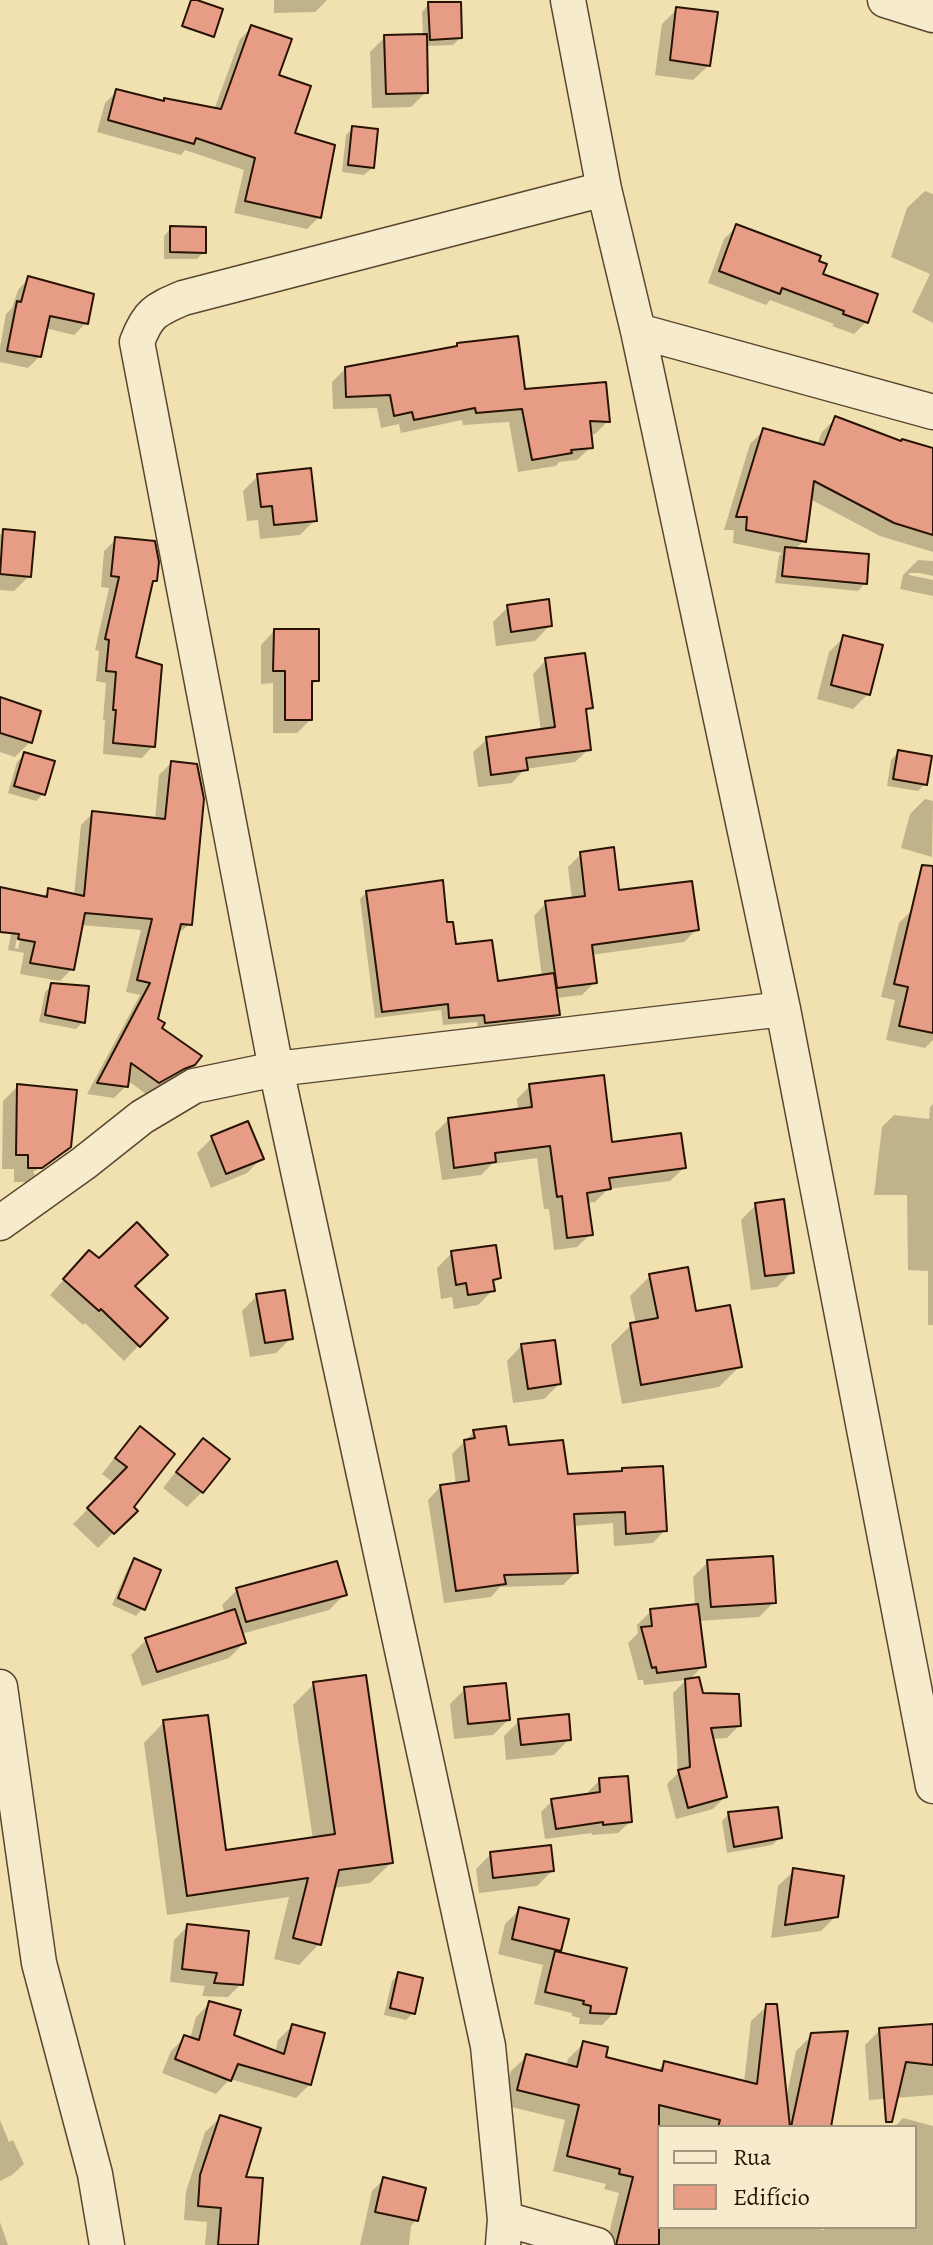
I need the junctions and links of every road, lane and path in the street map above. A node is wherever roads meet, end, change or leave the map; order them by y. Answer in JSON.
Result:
{"nodes":[{"id":1,"x":568,"y":0,"type":"edge"},
{"id":2,"x":885,"y":0,"type":"edge"},
{"id":3,"x":933,"y":15,"type":"edge"},
{"id":4,"x":604,"y":189,"type":"junction"},
{"id":5,"x":638,"y":331,"type":"junction"},
{"id":6,"x":933,"y":412,"type":"edge"},
{"id":7,"x":783,"y":1009,"type":"junction"},
{"id":8,"x":276,"y":1069,"type":"junction"},
{"id":9,"x":0,"y":1223,"type":"edge"},
{"id":10,"x":0,"y":1687,"type":"edge"},
{"id":11,"x":933,"y":1786,"type":"edge"},
{"id":12,"x":504,"y":2232,"type":"edge"},
{"id":13,"x":107,"y":2245,"type":"edge"},
{"id":14,"x":597,"y":2245,"type":"edge"}],
"edges":[{"from":1,"to":4,"type":"street"},
{"from":2,"to":3,"type":"street"},
{"from":4,"to":5,"type":"street"},
{"from":4,"to":8,"type":"street"},
{"from":5,"to":6,"type":"street"},
{"from":5,"to":7,"type":"street"},
{"from":7,"to":8,"type":"street"},
{"from":7,"to":11,"type":"street"},
{"from":8,"to":9,"type":"street"},
{"from":8,"to":12,"type":"street"},
{"from":10,"to":13,"type":"street"},
{"from":12,"to":14,"type":"street"}]}
